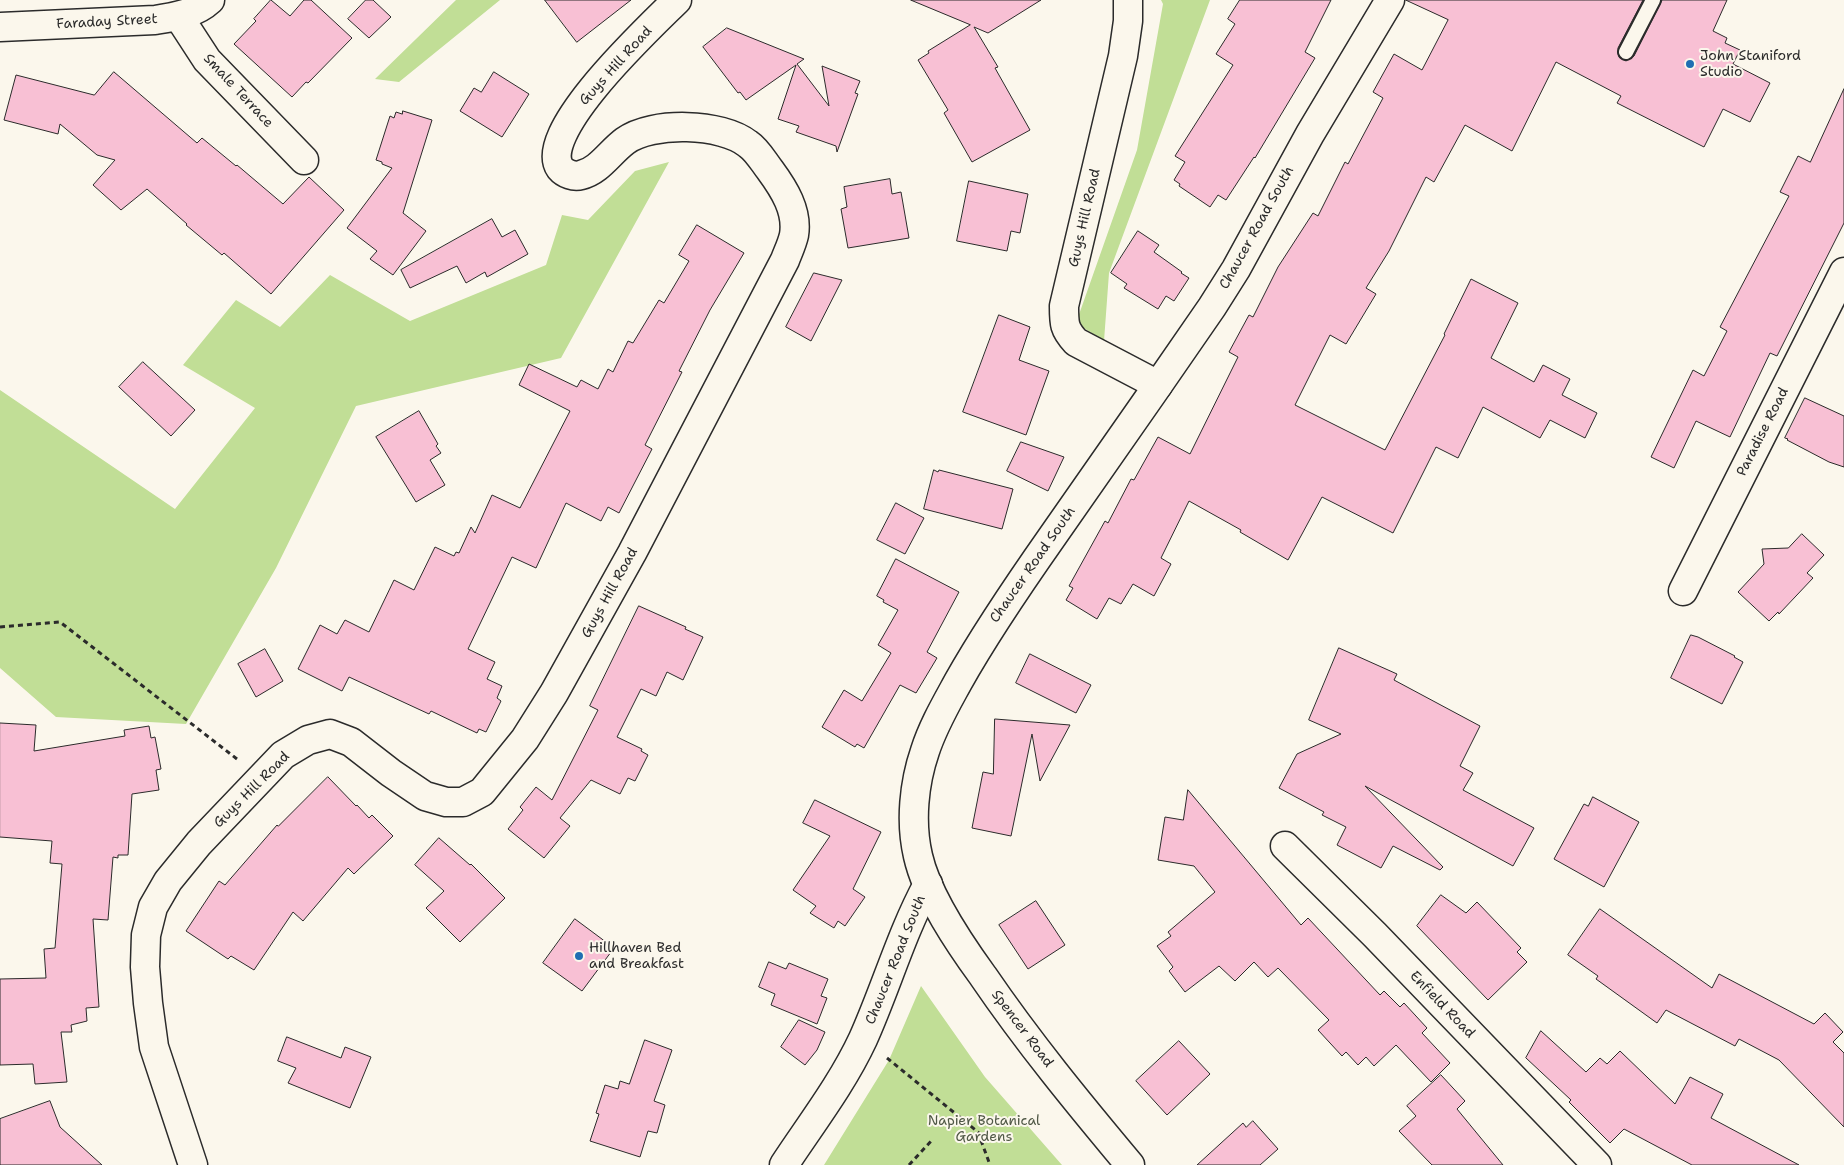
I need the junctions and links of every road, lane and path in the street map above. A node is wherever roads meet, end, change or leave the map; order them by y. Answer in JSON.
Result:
{"nodes":[{"id":1,"x":210,"y":0,"type":"edge"},
{"id":2,"x":677,"y":0,"type":"edge"},
{"id":3,"x":1128,"y":0,"type":"edge"},
{"id":4,"x":1390,"y":0,"type":"edge"},
{"id":5,"x":1653,"y":0,"type":"edge"},
{"id":6,"x":179,"y":16,"type":"junction"},
{"id":7,"x":0,"y":27,"type":"edge"},
{"id":8,"x":1626,"y":52,"type":"dead end"},
{"id":9,"x":304,"y":160,"type":"dead end"},
{"id":10,"x":1844,"y":272,"type":"edge"},
{"id":11,"x":1158,"y":385,"type":"junction"},
{"id":12,"x":1683,"y":591,"type":"dead end"},
{"id":13,"x":0,"y":627,"type":"edge"},
{"id":14,"x":261,"y":778,"type":"junction"},
{"id":15,"x":1285,"y":846,"type":"dead end"},
{"id":16,"x":928,"y":884,"type":"junction"},
{"id":17,"x":863,"y":1039,"type":"junction"},
{"id":18,"x":933,"y":1139,"type":"dead end"},
{"id":19,"x":193,"y":1165,"type":"edge"},
{"id":20,"x":784,"y":1165,"type":"edge"},
{"id":21,"x":909,"y":1165,"type":"edge"},
{"id":22,"x":990,"y":1165,"type":"edge"},
{"id":23,"x":1130,"y":1165,"type":"edge"},
{"id":24,"x":1597,"y":1165,"type":"edge"}],
"edges":[{"from":1,"to":6,"type":"street","name":"Faraday Street"},
{"from":2,"to":14,"type":"street","name":"Guys Hill Road"},
{"from":3,"to":11,"type":"street","name":"Guys Hill Road"},
{"from":4,"to":11,"type":"street","name":"Chaucer Road South"},
{"from":5,"to":8,"type":"lane"},
{"from":6,"to":7,"type":"street","name":"Faraday Street"},
{"from":6,"to":9,"type":"street","name":"Smale Terrace"},
{"from":10,"to":12,"type":"street","name":"Paradise Road"},
{"from":11,"to":16,"type":"street","name":"Chaucer Road South"},
{"from":13,"to":14,"type":"path"},
{"from":14,"to":19,"type":"street","name":"Guys Hill Road"},
{"from":15,"to":24,"type":"street","name":"Enfield Road"},
{"from":16,"to":17,"type":"street","name":"Chaucer Road South"},
{"from":16,"to":23,"type":"street","name":"Spencer Road"},
{"from":17,"to":20,"type":"street","name":"Chaucer Road South"},
{"from":17,"to":22,"type":"path"},
{"from":18,"to":21,"type":"path"}]}
